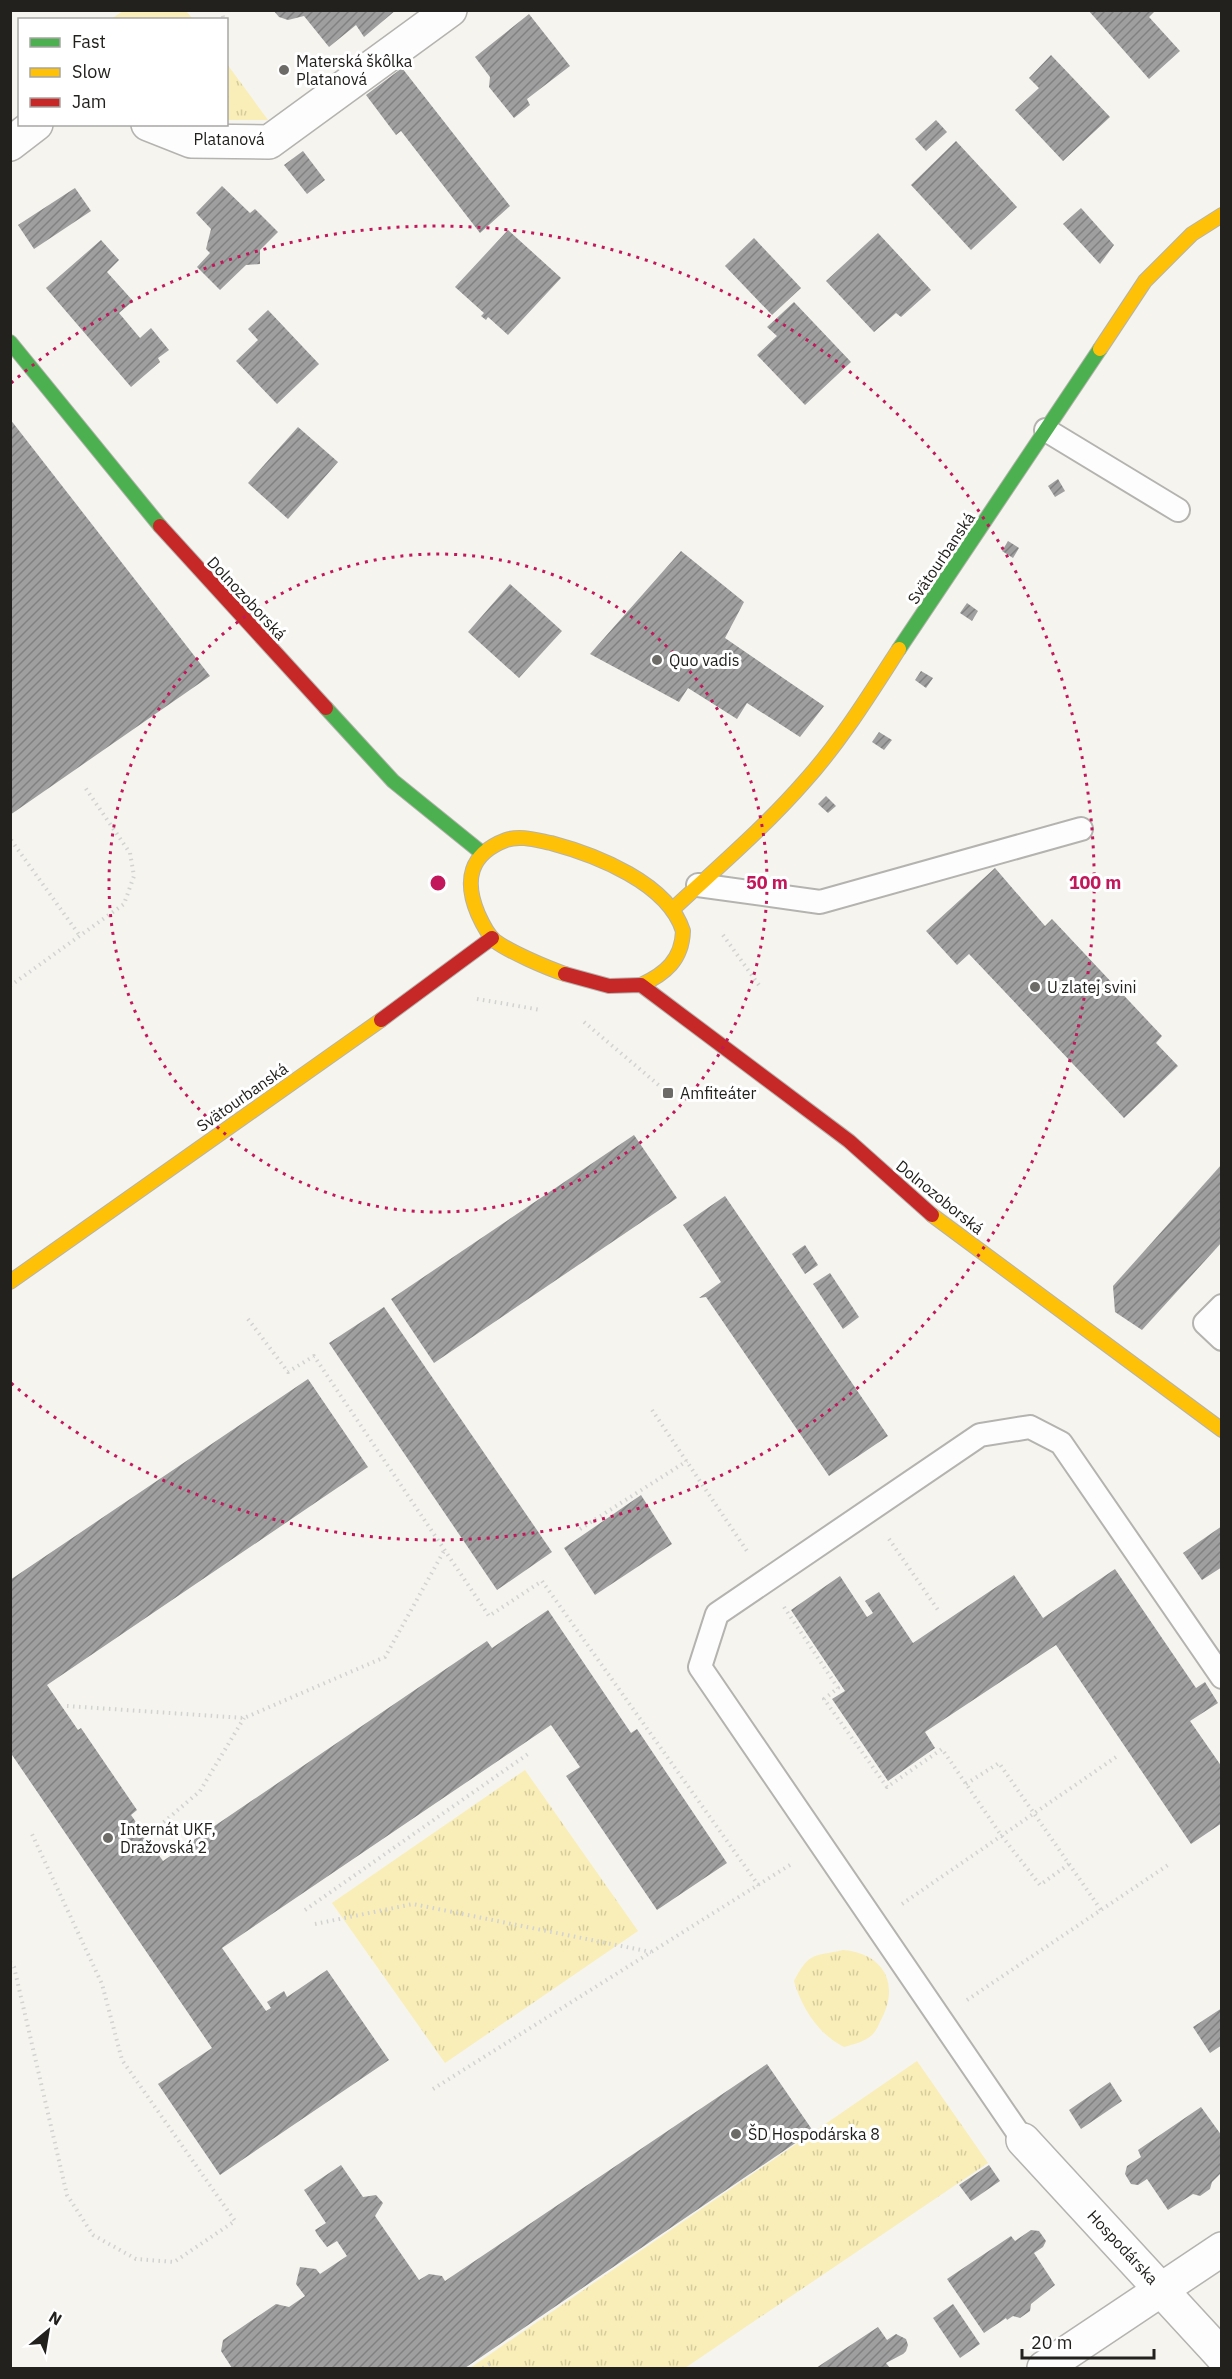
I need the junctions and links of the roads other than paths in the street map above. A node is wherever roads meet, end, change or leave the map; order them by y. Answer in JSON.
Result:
{"nodes":[{"id":1,"x":450,"y":10,"type":"edge"},
{"id":2,"x":33,"y":126,"type":"edge"},
{"id":3,"x":153,"y":126,"type":"edge"},
{"id":4,"x":10,"y":144,"type":"edge"},
{"id":5,"x":1221,"y":215,"type":"edge"},
{"id":6,"x":10,"y":342,"type":"edge"},
{"id":7,"x":1046,"y":430,"type":"junction"},
{"id":8,"x":1178,"y":510,"type":"dead end"},
{"id":9,"x":1081,"y":829,"type":"dead end"},
{"id":10,"x":482,"y":853,"type":"junction"},
{"id":11,"x":698,"y":885,"type":"junction"},
{"id":12,"x":673,"y":909,"type":"junction"},
{"id":13,"x":492,"y":938,"type":"junction"},
{"id":14,"x":641,"y":985,"type":"junction"},
{"id":15,"x":10,"y":1282,"type":"edge"},
{"id":16,"x":1221,"y":1306,"type":"edge"},
{"id":17,"x":1221,"y":1339,"type":"edge"},
{"id":18,"x":1221,"y":1430,"type":"edge"},
{"id":19,"x":1221,"y":1677,"type":"edge"},
{"id":20,"x":1023,"y":2140,"type":"joint"},
{"id":21,"x":1221,"y":2249,"type":"edge"},
{"id":22,"x":1161,"y":2289,"type":"junction"},
{"id":23,"x":1221,"y":2356,"type":"edge"},
{"id":24,"x":1044,"y":2368,"type":"edge"}],
"edges":[{"from":1,"to":3,"type":"street","name":"Platanová"},
{"from":2,"to":4,"type":"street"},
{"from":5,"to":7,"type":"street","name":"Svätourbanská"},
{"from":6,"to":10,"type":"street","name":"Dolnozoborská"},
{"from":7,"to":8,"type":"lane"},
{"from":7,"to":11,"type":"street","name":"Svätourbanská"},
{"from":9,"to":11,"type":"lane"},
{"from":10,"to":12,"type":"street"},
{"from":10,"to":13,"type":"street"},
{"from":11,"to":12,"type":"street","name":"Svätourbanská"},
{"from":12,"to":14,"type":"street"},
{"from":13,"to":14,"type":"street"},
{"from":13,"to":15,"type":"street","name":"Svätourbanská"},
{"from":14,"to":18,"type":"street","name":"Dolnozoborská"},
{"from":16,"to":17,"type":"lane"},
{"from":19,"to":20,"type":"lane"},
{"from":20,"to":22,"type":"street","name":"Hospodárska"},
{"from":21,"to":22,"type":"street"},
{"from":22,"to":23,"type":"street","name":"Hospodárska"},
{"from":22,"to":24,"type":"street"}]}
